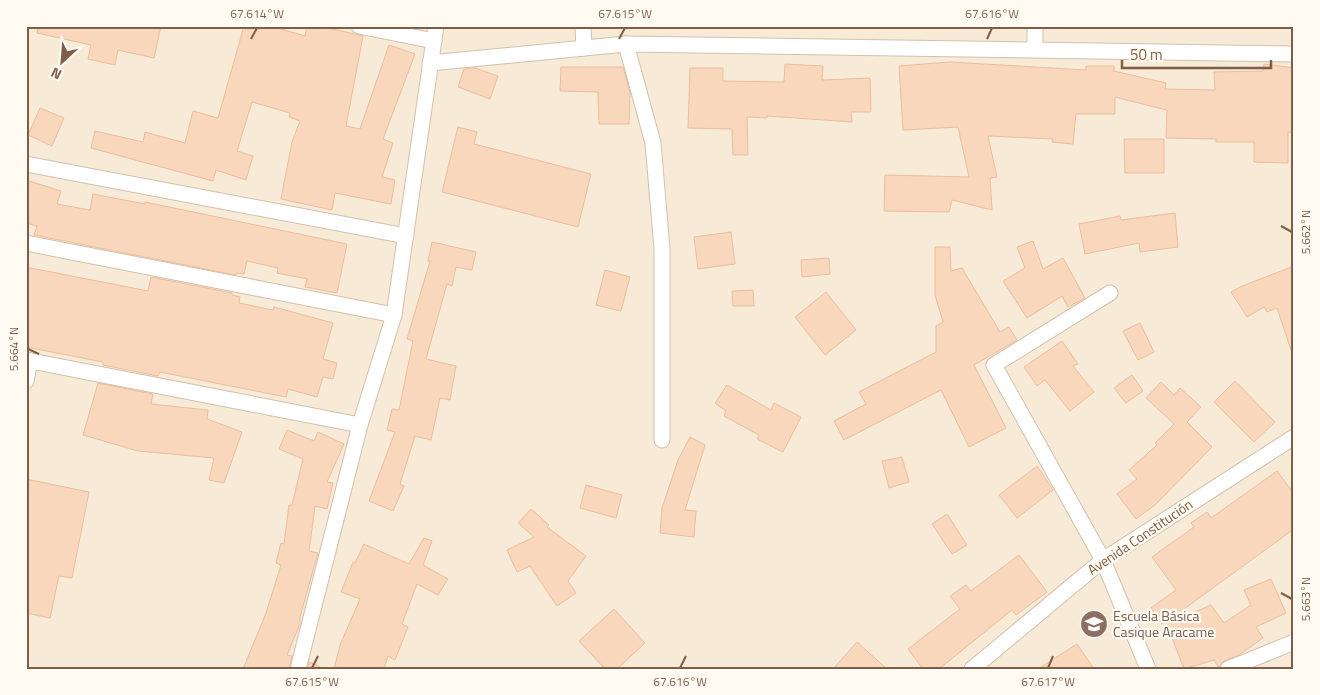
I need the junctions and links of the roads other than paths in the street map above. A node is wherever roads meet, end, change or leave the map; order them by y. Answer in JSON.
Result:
{"nodes":[{"id":1,"x":359,"y":26,"type":"edge"},
{"id":2,"x":436,"y":26,"type":"edge"},
{"id":3,"x":583,"y":26,"type":"edge"},
{"id":4,"x":1035,"y":26,"type":"edge"},
{"id":5,"x":434,"y":42,"type":"junction"},
{"id":6,"x":626,"y":44,"type":"junction"},
{"id":7,"x":584,"y":48,"type":"junction"},
{"id":8,"x":1035,"y":48,"type":"junction"},
{"id":9,"x":1294,"y":54,"type":"edge"},
{"id":10,"x":430,"y":64,"type":"junction"},
{"id":11,"x":26,"y":164,"type":"edge"},
{"id":12,"x":406,"y":236,"type":"junction"},
{"id":13,"x":26,"y":243,"type":"edge"},
{"id":14,"x":1110,"y":293,"type":"dead end"},
{"id":15,"x":394,"y":315,"type":"junction"},
{"id":16,"x":28,"y":361,"type":"edge"},
{"id":17,"x":26,"y":381,"type":"edge"},
{"id":18,"x":360,"y":425,"type":"junction"},
{"id":19,"x":1293,"y":438,"type":"edge"},
{"id":20,"x":662,"y":440,"type":"dead end"},
{"id":21,"x":1103,"y":560,"type":"junction"},
{"id":22,"x":1294,"y":642,"type":"edge"},
{"id":23,"x":298,"y":669,"type":"edge"},
{"id":24,"x":972,"y":669,"type":"edge"},
{"id":25,"x":1148,"y":669,"type":"edge"},
{"id":26,"x":1228,"y":669,"type":"edge"}],
"edges":[{"from":1,"to":5,"type":"street"},
{"from":2,"to":5,"type":"street"},
{"from":3,"to":7,"type":"street"},
{"from":4,"to":8,"type":"street"},
{"from":5,"to":10,"type":"street"},
{"from":6,"to":7,"type":"street"},
{"from":6,"to":8,"type":"street"},
{"from":6,"to":20,"type":"street"},
{"from":7,"to":10,"type":"street"},
{"from":8,"to":9,"type":"street"},
{"from":10,"to":12,"type":"street"},
{"from":11,"to":12,"type":"street"},
{"from":12,"to":15,"type":"street"},
{"from":13,"to":15,"type":"street"},
{"from":14,"to":21,"type":"street"},
{"from":15,"to":18,"type":"street"},
{"from":16,"to":17,"type":"street"},
{"from":16,"to":18,"type":"street"},
{"from":18,"to":23,"type":"street"},
{"from":19,"to":21,"type":"street","name":"Avenida Constitución"},
{"from":21,"to":24,"type":"street","name":"Avenida Constitución"},
{"from":21,"to":25,"type":"street"},
{"from":22,"to":26,"type":"street"}]}
